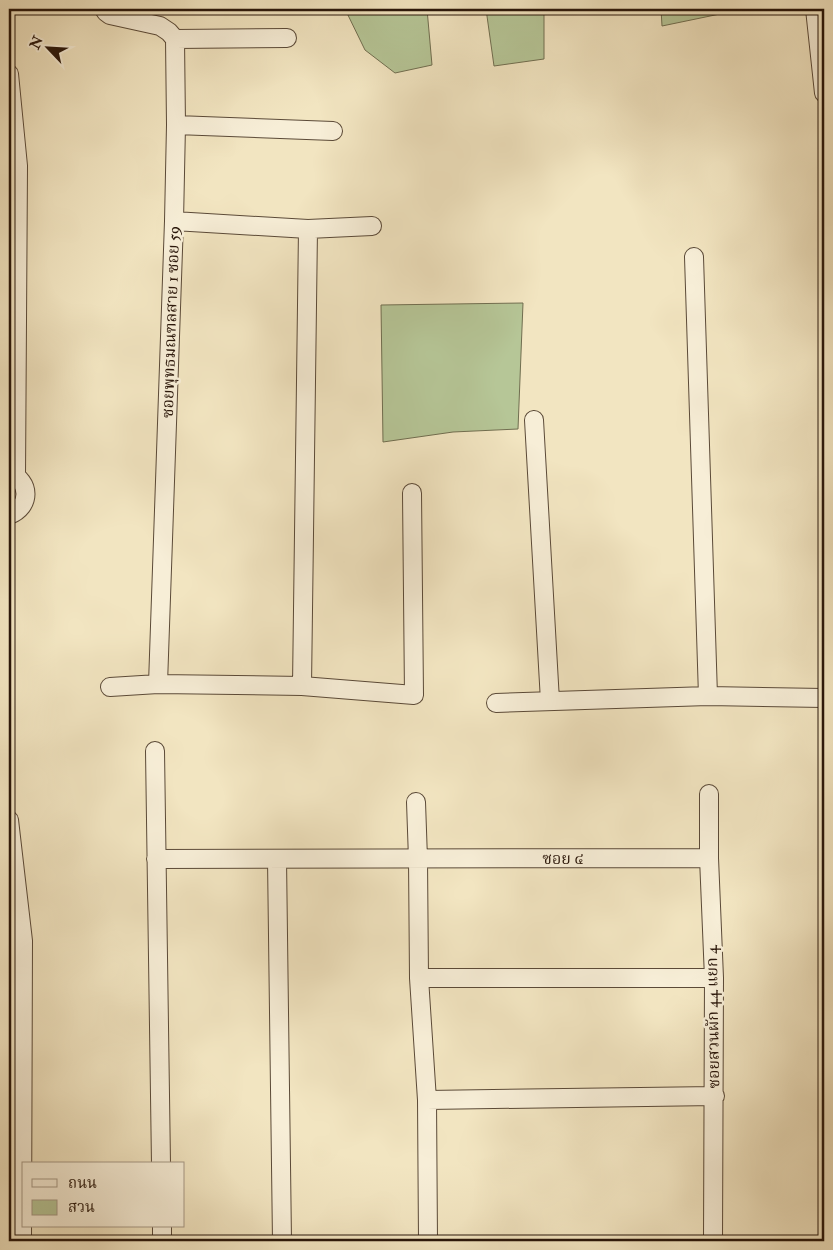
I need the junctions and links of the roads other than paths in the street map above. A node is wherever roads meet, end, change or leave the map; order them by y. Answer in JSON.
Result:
{"nodes":[{"id":1,"x":104,"y":9,"type":"edge"},
{"id":2,"x":816,"y":9,"type":"edge"},
{"id":3,"x":288,"y":38,"type":"dead end"},
{"id":4,"x":175,"y":39,"type":"junction"},
{"id":5,"x":9,"y":74,"type":"edge"},
{"id":6,"x":824,"y":93,"type":"edge"},
{"id":7,"x":176,"y":125,"type":"junction"},
{"id":8,"x":334,"y":131,"type":"dead end"},
{"id":9,"x":174,"y":221,"type":"junction"},
{"id":10,"x":372,"y":226,"type":"dead end"},
{"id":11,"x":308,"y":229,"type":"junction"},
{"id":12,"x":694,"y":258,"type":"dead end"},
{"id":13,"x":534,"y":420,"type":"dead end"},
{"id":14,"x":12,"y":475,"type":"edge"},
{"id":15,"x":412,"y":493,"type":"dead end"},
{"id":16,"x":9,"y":514,"type":"edge"},
{"id":17,"x":158,"y":684,"type":"junction"},
{"id":18,"x":302,"y":686,"type":"junction"},
{"id":19,"x":110,"y":687,"type":"dead end"},
{"id":20,"x":708,"y":696,"type":"junction"},
{"id":21,"x":824,"y":698,"type":"edge"},
{"id":22,"x":550,"y":701,"type":"junction"},
{"id":23,"x":496,"y":703,"type":"dead end"},
{"id":24,"x":155,"y":752,"type":"dead end"},
{"id":25,"x":709,"y":794,"type":"dead end"},
{"id":26,"x":416,"y":802,"type":"dead end"},
{"id":27,"x":9,"y":820,"type":"edge"},
{"id":28,"x":709,"y":858,"type":"junction"},
{"id":29,"x":156,"y":859,"type":"junction"},
{"id":30,"x":277,"y":859,"type":"junction"},
{"id":31,"x":418,"y":859,"type":"junction"},
{"id":32,"x":419,"y":978,"type":"junction"},
{"id":33,"x":714,"y":978,"type":"junction"},
{"id":34,"x":714,"y":1096,"type":"junction"},
{"id":35,"x":427,"y":1100,"type":"junction"},
{"id":36,"x":16,"y":1130,"type":"edge"},
{"id":37,"x":161,"y":1162,"type":"edge"},
{"id":38,"x":162,"y":1228,"type":"edge"},
{"id":39,"x":22,"y":1241,"type":"edge"},
{"id":40,"x":162,"y":1241,"type":"edge"},
{"id":41,"x":282,"y":1241,"type":"edge"},
{"id":42,"x":428,"y":1241,"type":"edge"},
{"id":43,"x":713,"y":1241,"type":"edge"}],
"edges":[{"from":1,"to":4,"type":"street"},
{"from":2,"to":6,"type":"street"},
{"from":3,"to":4,"type":"street"},
{"from":4,"to":7,"type":"street","name":"ซอยพุทธมณฑลสาย 1 ซอย 59"},
{"from":5,"to":14,"type":"street"},
{"from":7,"to":8,"type":"street"},
{"from":7,"to":9,"type":"street","name":"ซอยพุทธมณฑลสาย 1 ซอย 59"},
{"from":9,"to":11,"type":"street"},
{"from":9,"to":17,"type":"street","name":"ซอยพุทธมณฑลสาย 1 ซอย 59"},
{"from":10,"to":11,"type":"street"},
{"from":11,"to":18,"type":"street"},
{"from":12,"to":20,"type":"street"},
{"from":13,"to":22,"type":"street"},
{"from":14,"to":16,"type":"street"},
{"from":15,"to":18,"type":"street"},
{"from":17,"to":18,"type":"street"},
{"from":17,"to":19,"type":"street"},
{"from":20,"to":21,"type":"street"},
{"from":20,"to":22,"type":"street"},
{"from":22,"to":23,"type":"street"},
{"from":24,"to":29,"type":"street"},
{"from":25,"to":28,"type":"street","name":"ซอยสวนผัก 44 แยก 4"},
{"from":26,"to":31,"type":"street"},
{"from":27,"to":36,"type":"street"},
{"from":28,"to":31,"type":"street","name":"ซอย ๔"},
{"from":28,"to":33,"type":"street","name":"ซอยสวนผัก 44 แยก 4"},
{"from":29,"to":30,"type":"street","name":"ซอย ๔"},
{"from":29,"to":37,"type":"street"},
{"from":30,"to":31,"type":"street","name":"ซอย ๔"},
{"from":30,"to":41,"type":"street"},
{"from":31,"to":32,"type":"street"},
{"from":32,"to":33,"type":"street"},
{"from":32,"to":35,"type":"street"},
{"from":33,"to":34,"type":"street","name":"ซอยสวนผัก 44 แยก 4"},
{"from":34,"to":35,"type":"street"},
{"from":34,"to":43,"type":"street","name":"ซอยสวนผัก 44 แยก 4"},
{"from":35,"to":42,"type":"street"},
{"from":36,"to":39,"type":"street"},
{"from":38,"to":40,"type":"street"}]}
